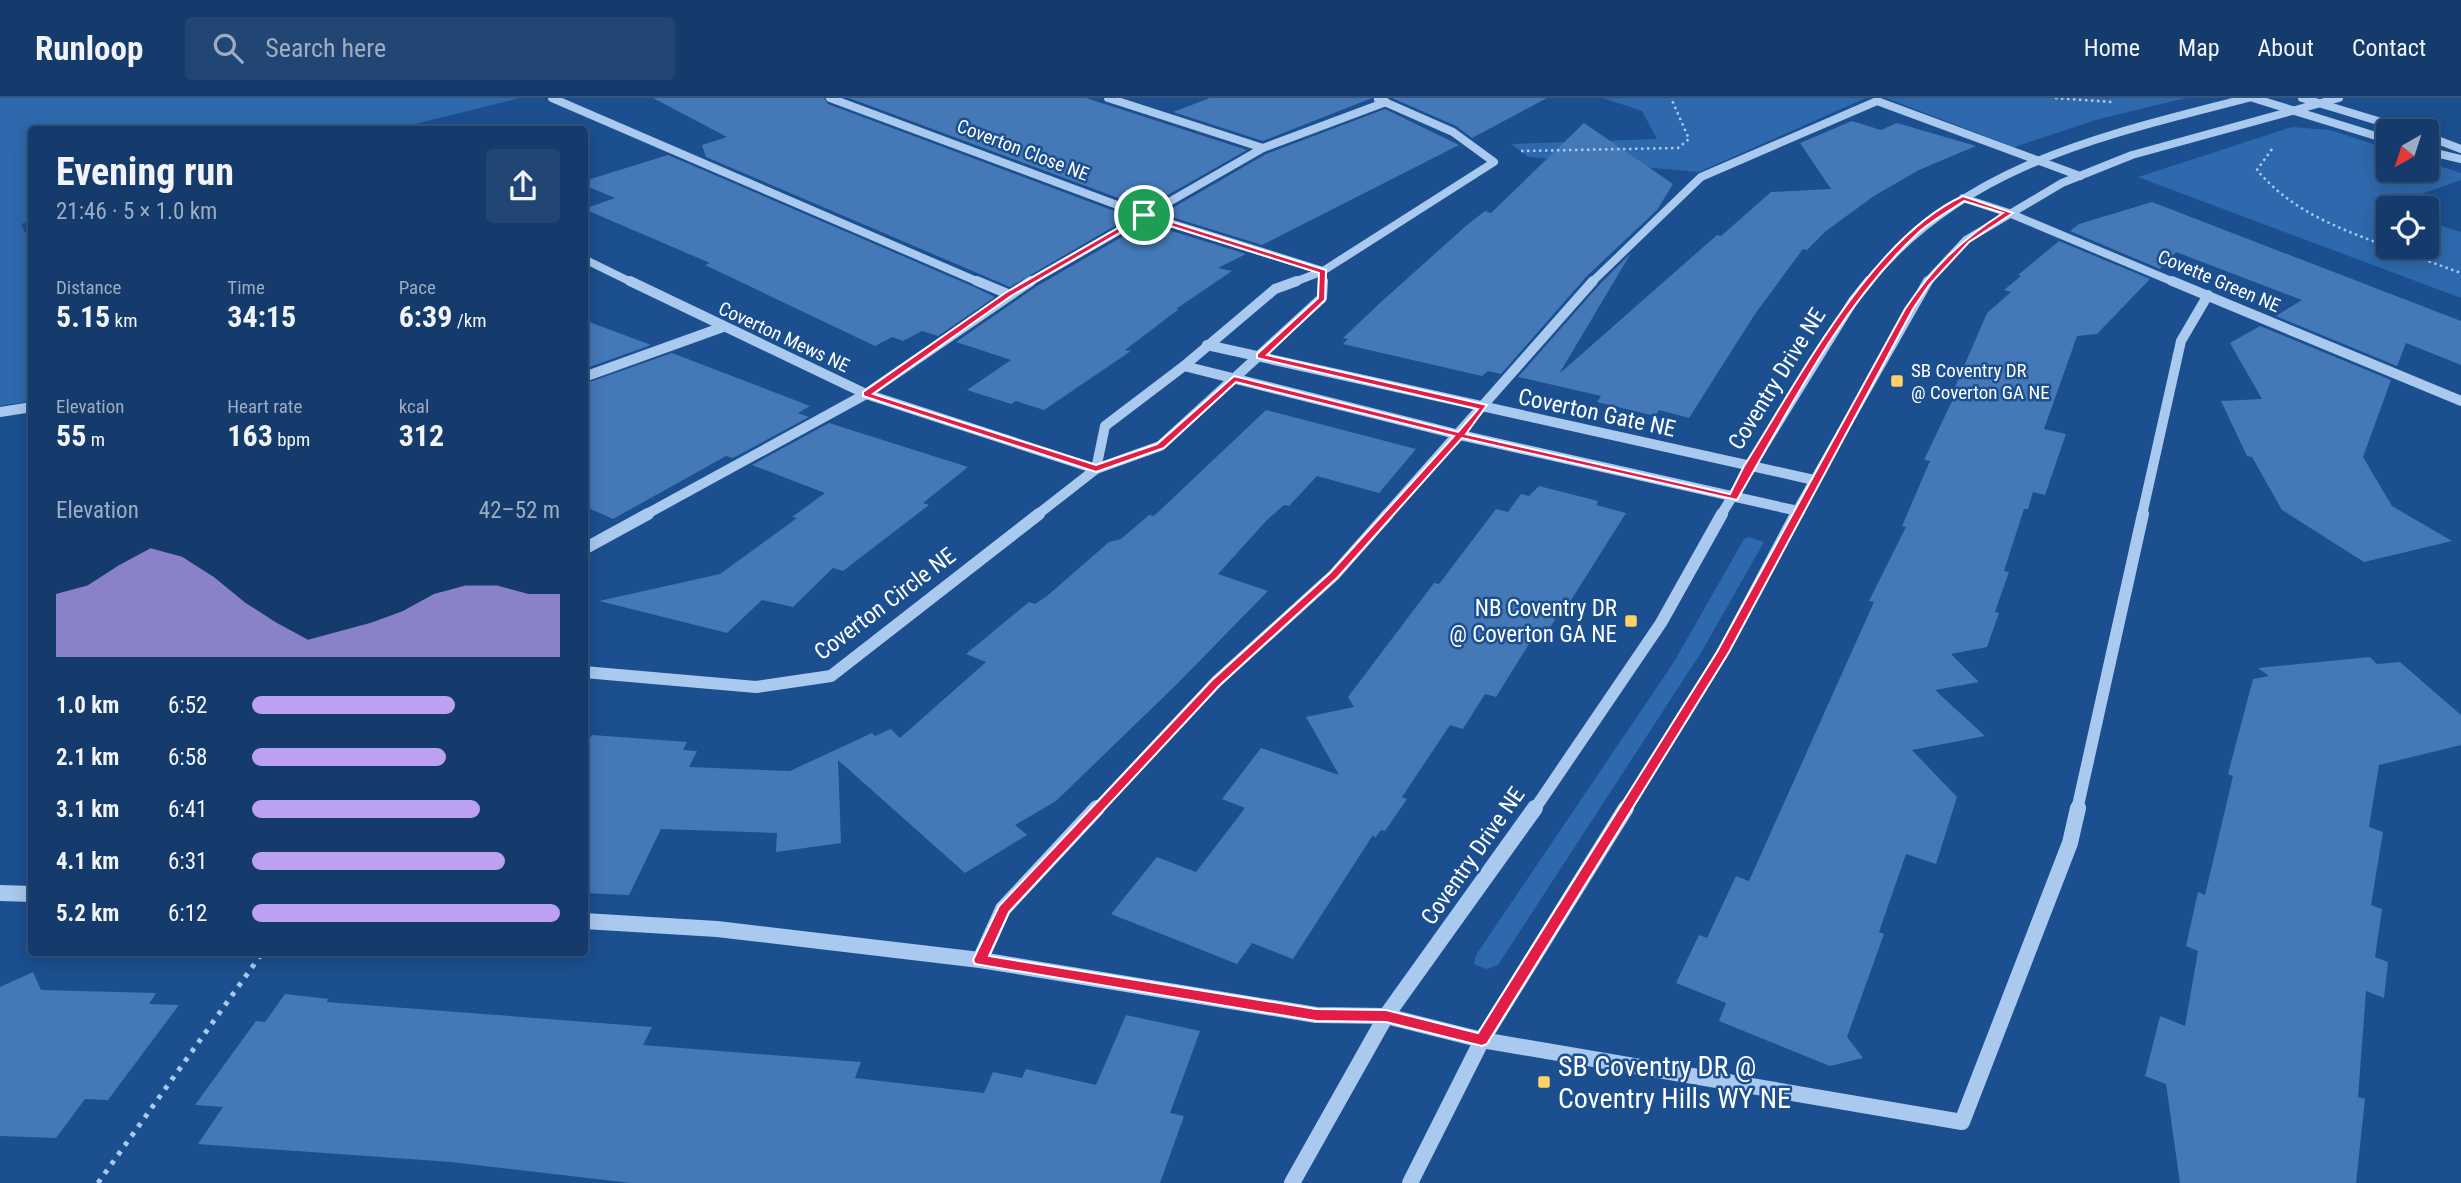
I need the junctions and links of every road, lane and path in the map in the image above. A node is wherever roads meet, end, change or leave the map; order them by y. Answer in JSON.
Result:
{"nodes":[{"id":1,"x":552,"y":98,"type":"edge"},
{"id":2,"x":830,"y":98,"type":"edge"},
{"id":3,"x":1108,"y":98,"type":"edge"},
{"id":4,"x":1374,"y":98,"type":"edge"},
{"id":5,"x":1671,"y":98,"type":"edge"},
{"id":6,"x":2054,"y":98,"type":"edge"},
{"id":7,"x":2251,"y":98,"type":"edge"},
{"id":8,"x":2302,"y":98,"type":"edge"},
{"id":9,"x":2339,"y":98,"type":"edge"},
{"id":10,"x":1386,"y":102,"type":"junction"},
{"id":11,"x":2119,"y":102,"type":"dead end"},
{"id":12,"x":2320,"y":103,"type":"junction"},
{"id":13,"x":2293,"y":110,"type":"junction"},
{"id":14,"x":2376,"y":120,"type":"edge"},
{"id":15,"x":2376,"y":136,"type":"edge"},
{"id":16,"x":2440,"y":141,"type":"edge"},
{"id":17,"x":1263,"y":148,"type":"junction"},
{"id":18,"x":2274,"y":148,"type":"dead end"},
{"id":19,"x":2461,"y":149,"type":"edge"},
{"id":20,"x":1481,"y":153,"type":"junction"},
{"id":21,"x":2440,"y":154,"type":"edge"},
{"id":22,"x":2461,"y":159,"type":"edge"},
{"id":23,"x":2036,"y":160,"type":"junction"},
{"id":24,"x":2080,"y":176,"type":"junction"},
{"id":25,"x":1963,"y":198,"type":"junction"},
{"id":26,"x":2009,"y":213,"type":"junction"},
{"id":27,"x":1144,"y":215,"type":"junction"},
{"id":28,"x":2376,"y":241,"type":"edge"},
{"id":29,"x":2422,"y":259,"type":"edge"},
{"id":30,"x":588,"y":261,"type":"edge"},
{"id":31,"x":1323,"y":271,"type":"junction"},
{"id":32,"x":2461,"y":273,"type":"edge"},
{"id":33,"x":1008,"y":294,"type":"junction"},
{"id":34,"x":2208,"y":295,"type":"junction"},
{"id":35,"x":723,"y":327,"type":"junction"},
{"id":36,"x":1207,"y":345,"type":"junction"},
{"id":37,"x":1260,"y":356,"type":"junction"},
{"id":38,"x":1184,"y":366,"type":"junction"},
{"id":39,"x":588,"y":376,"type":"edge"},
{"id":40,"x":1234,"y":379,"type":"junction"},
{"id":41,"x":866,"y":394,"type":"junction"},
{"id":42,"x":2461,"y":401,"type":"edge"},
{"id":43,"x":1484,"y":407,"type":"junction"},
{"id":44,"x":28,"y":408,"type":"edge"},
{"id":45,"x":0,"y":412,"type":"edge"},
{"id":46,"x":1460,"y":435,"type":"junction"},
{"id":47,"x":1749,"y":466,"type":"junction"},
{"id":48,"x":1096,"y":469,"type":"junction"},
{"id":49,"x":1814,"y":480,"type":"junction"},
{"id":50,"x":1733,"y":498,"type":"junction"},
{"id":51,"x":1798,"y":511,"type":"junction"},
{"id":52,"x":588,"y":547,"type":"edge"},
{"id":53,"x":588,"y":672,"type":"edge"},
{"id":54,"x":0,"y":893,"type":"edge"},
{"id":55,"x":28,"y":894,"type":"edge"},
{"id":56,"x":588,"y":921,"type":"edge"},
{"id":57,"x":260,"y":956,"type":"edge"},
{"id":58,"x":980,"y":960,"type":"junction"},
{"id":59,"x":1386,"y":1016,"type":"junction"},
{"id":60,"x":1482,"y":1040,"type":"junction"},
{"id":61,"x":98,"y":1183,"type":"edge"},
{"id":62,"x":1292,"y":1183,"type":"edge"},
{"id":63,"x":1410,"y":1183,"type":"edge"}],
"edges":[{"from":1,"to":33,"type":"street"},
{"from":2,"to":27,"type":"street","name":"Coverton Close NE"},
{"from":3,"to":17,"type":"street"},
{"from":4,"to":10,"type":"street"},
{"from":5,"to":20,"type":"path"},
{"from":6,"to":11,"type":"path"},
{"from":7,"to":13,"type":"street"},
{"from":7,"to":23,"type":"street","name":"Coventry Drive NE"},
{"from":8,"to":12,"type":"street"},
{"from":9,"to":12,"type":"street"},
{"from":10,"to":17,"type":"street"},
{"from":10,"to":20,"type":"street"},
{"from":12,"to":13,"type":"street"},
{"from":12,"to":14,"type":"street"},
{"from":13,"to":15,"type":"street"},
{"from":13,"to":24,"type":"street"},
{"from":16,"to":19,"type":"street"},
{"from":17,"to":27,"type":"street"},
{"from":18,"to":28,"type":"path"},
{"from":20,"to":31,"type":"street"},
{"from":21,"to":22,"type":"street"},
{"from":23,"to":24,"type":"street"},
{"from":23,"to":25,"type":"street","name":"Coventry Drive NE"},
{"from":23,"to":43,"type":"street"},
{"from":24,"to":26,"type":"street"},
{"from":25,"to":26,"type":"street","name":"Covette Green NE"},
{"from":25,"to":47,"type":"street","name":"Coventry Drive NE"},
{"from":26,"to":34,"type":"street","name":"Covette Green NE"},
{"from":26,"to":49,"type":"street"},
{"from":27,"to":31,"type":"street","name":"Coverton Close NE"},
{"from":27,"to":33,"type":"street"},
{"from":29,"to":32,"type":"path"},
{"from":30,"to":35,"type":"street","name":"Coverton Mews NE"},
{"from":31,"to":36,"type":"street"},
{"from":31,"to":37,"type":"street"},
{"from":33,"to":41,"type":"street"},
{"from":34,"to":42,"type":"street","name":"Covette Green NE"},
{"from":34,"to":60,"type":"street"},
{"from":35,"to":39,"type":"street"},
{"from":35,"to":41,"type":"street","name":"Coverton Mews NE"},
{"from":36,"to":37,"type":"street","name":"Coverton Gate NE"},
{"from":36,"to":38,"type":"street"},
{"from":37,"to":40,"type":"street","name":"Coverton Circle NE"},
{"from":37,"to":43,"type":"street","name":"Coverton Gate NE"},
{"from":38,"to":40,"type":"street"},
{"from":38,"to":48,"type":"street"},
{"from":40,"to":46,"type":"street"},
{"from":40,"to":48,"type":"street","name":"Coverton Circle NE"},
{"from":41,"to":48,"type":"street","name":"Coverton Mews NE"},
{"from":41,"to":52,"type":"street"},
{"from":43,"to":46,"type":"street"},
{"from":43,"to":47,"type":"street","name":"Coverton Gate NE"},
{"from":44,"to":45,"type":"street"},
{"from":46,"to":50,"type":"street"},
{"from":46,"to":58,"type":"street"},
{"from":47,"to":49,"type":"street","name":"Coverton Gate NE"},
{"from":47,"to":50,"type":"street","name":"Coventry Drive NE"},
{"from":48,"to":53,"type":"street","name":"Coverton Circle NE"},
{"from":49,"to":51,"type":"street"},
{"from":50,"to":51,"type":"street"},
{"from":50,"to":59,"type":"street","name":"Coventry Drive NE"},
{"from":51,"to":60,"type":"street"},
{"from":54,"to":55,"type":"street"},
{"from":56,"to":58,"type":"street"},
{"from":57,"to":61,"type":"path"},
{"from":58,"to":59,"type":"street"},
{"from":59,"to":60,"type":"street"},
{"from":59,"to":62,"type":"street","name":"Coventry Drive NE"},
{"from":60,"to":63,"type":"street"}]}
